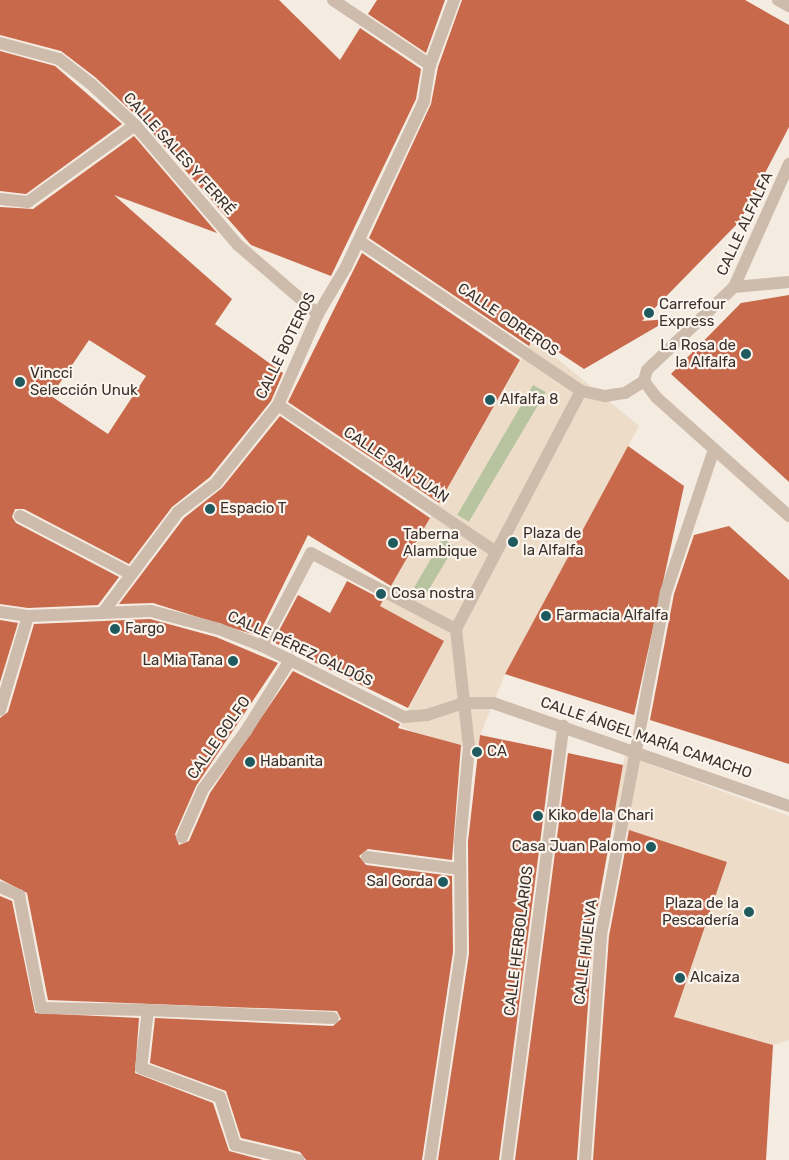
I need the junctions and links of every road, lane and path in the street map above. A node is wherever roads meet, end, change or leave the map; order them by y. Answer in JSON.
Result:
{"nodes":[{"id":1,"x":334,"y":0,"type":"edge"},
{"id":2,"x":454,"y":0,"type":"edge"},
{"id":3,"x":778,"y":0,"type":"edge"},
{"id":4,"x":789,"y":6,"type":"edge"},
{"id":5,"x":0,"y":43,"type":"edge"},
{"id":6,"x":430,"y":65,"type":"junction"},
{"id":7,"x":135,"y":125,"type":"junction"},
{"id":8,"x":789,"y":164,"type":"edge"},
{"id":9,"x":0,"y":199,"type":"edge"},
{"id":10,"x":359,"y":241,"type":"junction"},
{"id":11,"x":789,"y":282,"type":"edge"},
{"id":12,"x":734,"y":287,"type":"junction"},
{"id":13,"x":318,"y":314,"type":"junction"},
{"id":14,"x":644,"y":381,"type":"junction"},
{"id":15,"x":581,"y":391,"type":"junction"},
{"id":16,"x":278,"y":405,"type":"junction"},
{"id":17,"x":714,"y":449,"type":"junction"},
{"id":18,"x":20,"y":516,"type":"dead end"},
{"id":19,"x":789,"y":516,"type":"edge"},
{"id":20,"x":496,"y":552,"type":"junction"},
{"id":21,"x":131,"y":574,"type":"junction"},
{"id":22,"x":104,"y":611,"type":"junction"},
{"id":23,"x":0,"y":612,"type":"edge"},
{"id":24,"x":28,"y":616,"type":"junction"},
{"id":25,"x":456,"y":629,"type":"junction"},
{"id":26,"x":262,"y":646,"type":"junction"},
{"id":27,"x":290,"y":660,"type":"junction"},
{"id":28,"x":465,"y":703,"type":"junction"},
{"id":29,"x":493,"y":703,"type":"joint"},
{"id":30,"x":0,"y":710,"type":"edge"},
{"id":31,"x":563,"y":726,"type":"junction"},
{"id":32,"x":637,"y":750,"type":"junction"},
{"id":33,"x":789,"y":806,"type":"edge"},
{"id":34,"x":182,"y":838,"type":"dead end"},
{"id":35,"x":367,"y":856,"type":"dead end"},
{"id":36,"x":460,"y":869,"type":"junction"},
{"id":37,"x":0,"y":887,"type":"edge"},
{"id":38,"x":148,"y":1010,"type":"junction"},
{"id":39,"x":333,"y":1018,"type":"dead end"},
{"id":40,"x":298,"y":1160,"type":"edge"},
{"id":41,"x":430,"y":1160,"type":"edge"},
{"id":42,"x":507,"y":1160,"type":"edge"},
{"id":43,"x":585,"y":1160,"type":"edge"}],
"edges":[{"from":1,"to":6,"type":"street"},
{"from":2,"to":6,"type":"street","name":"CALLE BOTEROS"},
{"from":3,"to":4,"type":"street"},
{"from":5,"to":7,"type":"street","name":"CALLE SALES Y FERRÉ"},
{"from":6,"to":10,"type":"street","name":"CALLE BOTEROS"},
{"from":7,"to":9,"type":"street"},
{"from":7,"to":13,"type":"street","name":"CALLE SALES Y FERRÉ"},
{"from":8,"to":12,"type":"street","name":"CALLE ALFALFA"},
{"from":10,"to":13,"type":"street","name":"CALLE BOTEROS"},
{"from":10,"to":15,"type":"street","name":"CALLE ODREROS"},
{"from":11,"to":12,"type":"street"},
{"from":12,"to":14,"type":"street","name":"CALLE ALFALFA"},
{"from":13,"to":16,"type":"street","name":"CALLE BOTEROS"},
{"from":14,"to":15,"type":"street","name":"CALLE ODREROS"},
{"from":14,"to":17,"type":"street"},
{"from":15,"to":20,"type":"street"},
{"from":16,"to":20,"type":"street","name":"CALLE SAN JUAN"},
{"from":16,"to":21,"type":"street","name":"CALLE BOTEROS"},
{"from":17,"to":19,"type":"street"},
{"from":17,"to":32,"type":"street","name":"CALLE HUELVA"},
{"from":18,"to":21,"type":"street"},
{"from":20,"to":25,"type":"street"},
{"from":21,"to":22,"type":"street","name":"CALLE BOTEROS"},
{"from":22,"to":24,"type":"street","name":"CALLE PÉREZ GALDÓS"},
{"from":22,"to":26,"type":"street","name":"CALLE PÉREZ GALDÓS"},
{"from":23,"to":24,"type":"street","name":"CALLE PÉREZ GALDÓS"},
{"from":24,"to":30,"type":"street"},
{"from":25,"to":26,"type":"street"},
{"from":25,"to":28,"type":"street"},
{"from":26,"to":27,"type":"street","name":"CALLE PÉREZ GALDÓS"},
{"from":27,"to":28,"type":"street","name":"CALLE PÉREZ GALDÓS"},
{"from":27,"to":34,"type":"street","name":"CALLE GOLFO"},
{"from":28,"to":29,"type":"street","name":"CALLE PÉREZ GALDÓS"},
{"from":28,"to":36,"type":"street"},
{"from":29,"to":31,"type":"street","name":"CALLE ÁNGEL MARÍA CAMACHO"},
{"from":31,"to":32,"type":"street","name":"CALLE ÁNGEL MARÍA CAMACHO"},
{"from":31,"to":42,"type":"street","name":"CALLE HERBOLARIOS"},
{"from":32,"to":33,"type":"street","name":"CALLE ÁNGEL MARÍA CAMACHO"},
{"from":32,"to":43,"type":"street","name":"CALLE HUELVA"},
{"from":35,"to":36,"type":"street"},
{"from":36,"to":41,"type":"street"},
{"from":37,"to":38,"type":"street"},
{"from":38,"to":39,"type":"street"},
{"from":38,"to":40,"type":"street"}]}
